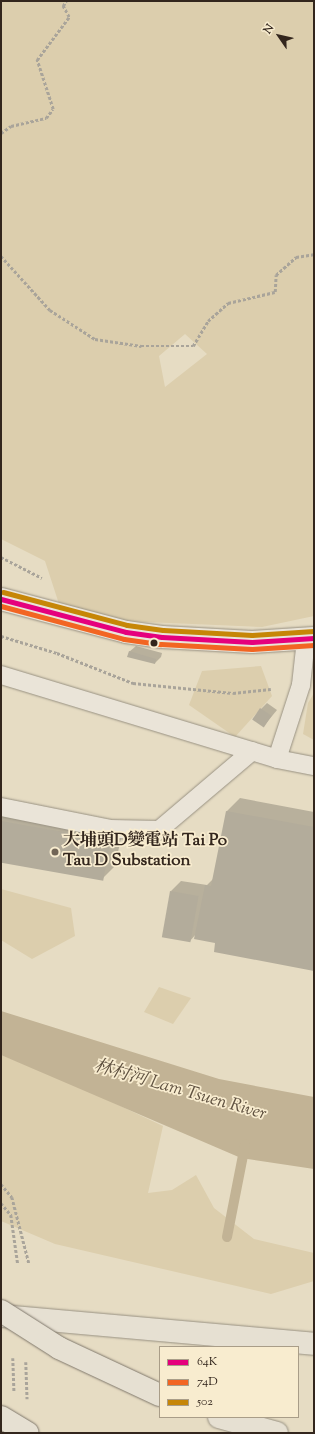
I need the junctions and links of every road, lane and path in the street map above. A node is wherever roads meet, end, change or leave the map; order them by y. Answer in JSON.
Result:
{"nodes":[{"id":1,"x":66,"y":1,"type":"edge"},
{"id":2,"x":1,"y":133,"type":"edge"},
{"id":3,"x":314,"y":254,"type":"edge"},
{"id":4,"x":1,"y":256,"type":"edge"},
{"id":5,"x":1,"y":557,"type":"edge"},
{"id":6,"x":42,"y":578,"type":"dead end"},
{"id":7,"x":1,"y":600,"type":"edge"},
{"id":8,"x":1,"y":636,"type":"edge"},
{"id":9,"x":310,"y":639,"type":"edge"},
{"id":10,"x":1,"y":675,"type":"edge"},
{"id":11,"x":270,"y":690,"type":"dead end"},
{"id":12,"x":252,"y":751,"type":"junction"},
{"id":13,"x":277,"y":759,"type":"junction"},
{"id":14,"x":314,"y":766,"type":"edge"},
{"id":15,"x":1,"y":807,"type":"edge"},
{"id":16,"x":1,"y":1184,"type":"edge"},
{"id":17,"x":1,"y":1203,"type":"edge"},
{"id":18,"x":29,"y":1263,"type":"dead end"},
{"id":19,"x":18,"y":1266,"type":"dead end"},
{"id":20,"x":1,"y":1311,"type":"edge"},
{"id":21,"x":1,"y":1316,"type":"edge"},
{"id":22,"x":314,"y":1344,"type":"edge"},
{"id":23,"x":159,"y":1395,"type":"edge"},
{"id":24,"x":1,"y":1417,"type":"edge"},
{"id":25,"x":223,"y":1418,"type":"edge"},
{"id":26,"x":28,"y":1433,"type":"edge"},
{"id":27,"x":277,"y":1433,"type":"edge"}],
"edges":[{"from":1,"to":2,"type":"path"},
{"from":3,"to":4,"type":"path"},
{"from":5,"to":6,"type":"path"},
{"from":7,"to":9,"type":"main road"},
{"from":8,"to":11,"type":"path"},
{"from":9,"to":13,"type":"lane"},
{"from":10,"to":12,"type":"lane"},
{"from":12,"to":13,"type":"lane"},
{"from":12,"to":15,"type":"lane"},
{"from":13,"to":14,"type":"lane"},
{"from":16,"to":18,"type":"path"},
{"from":17,"to":19,"type":"path"},
{"from":20,"to":23,"type":"highway","bridge":true},
{"from":21,"to":22,"type":"highway"},
{"from":24,"to":26,"type":"highway","bridge":true},
{"from":25,"to":27,"type":"highway"}]}
